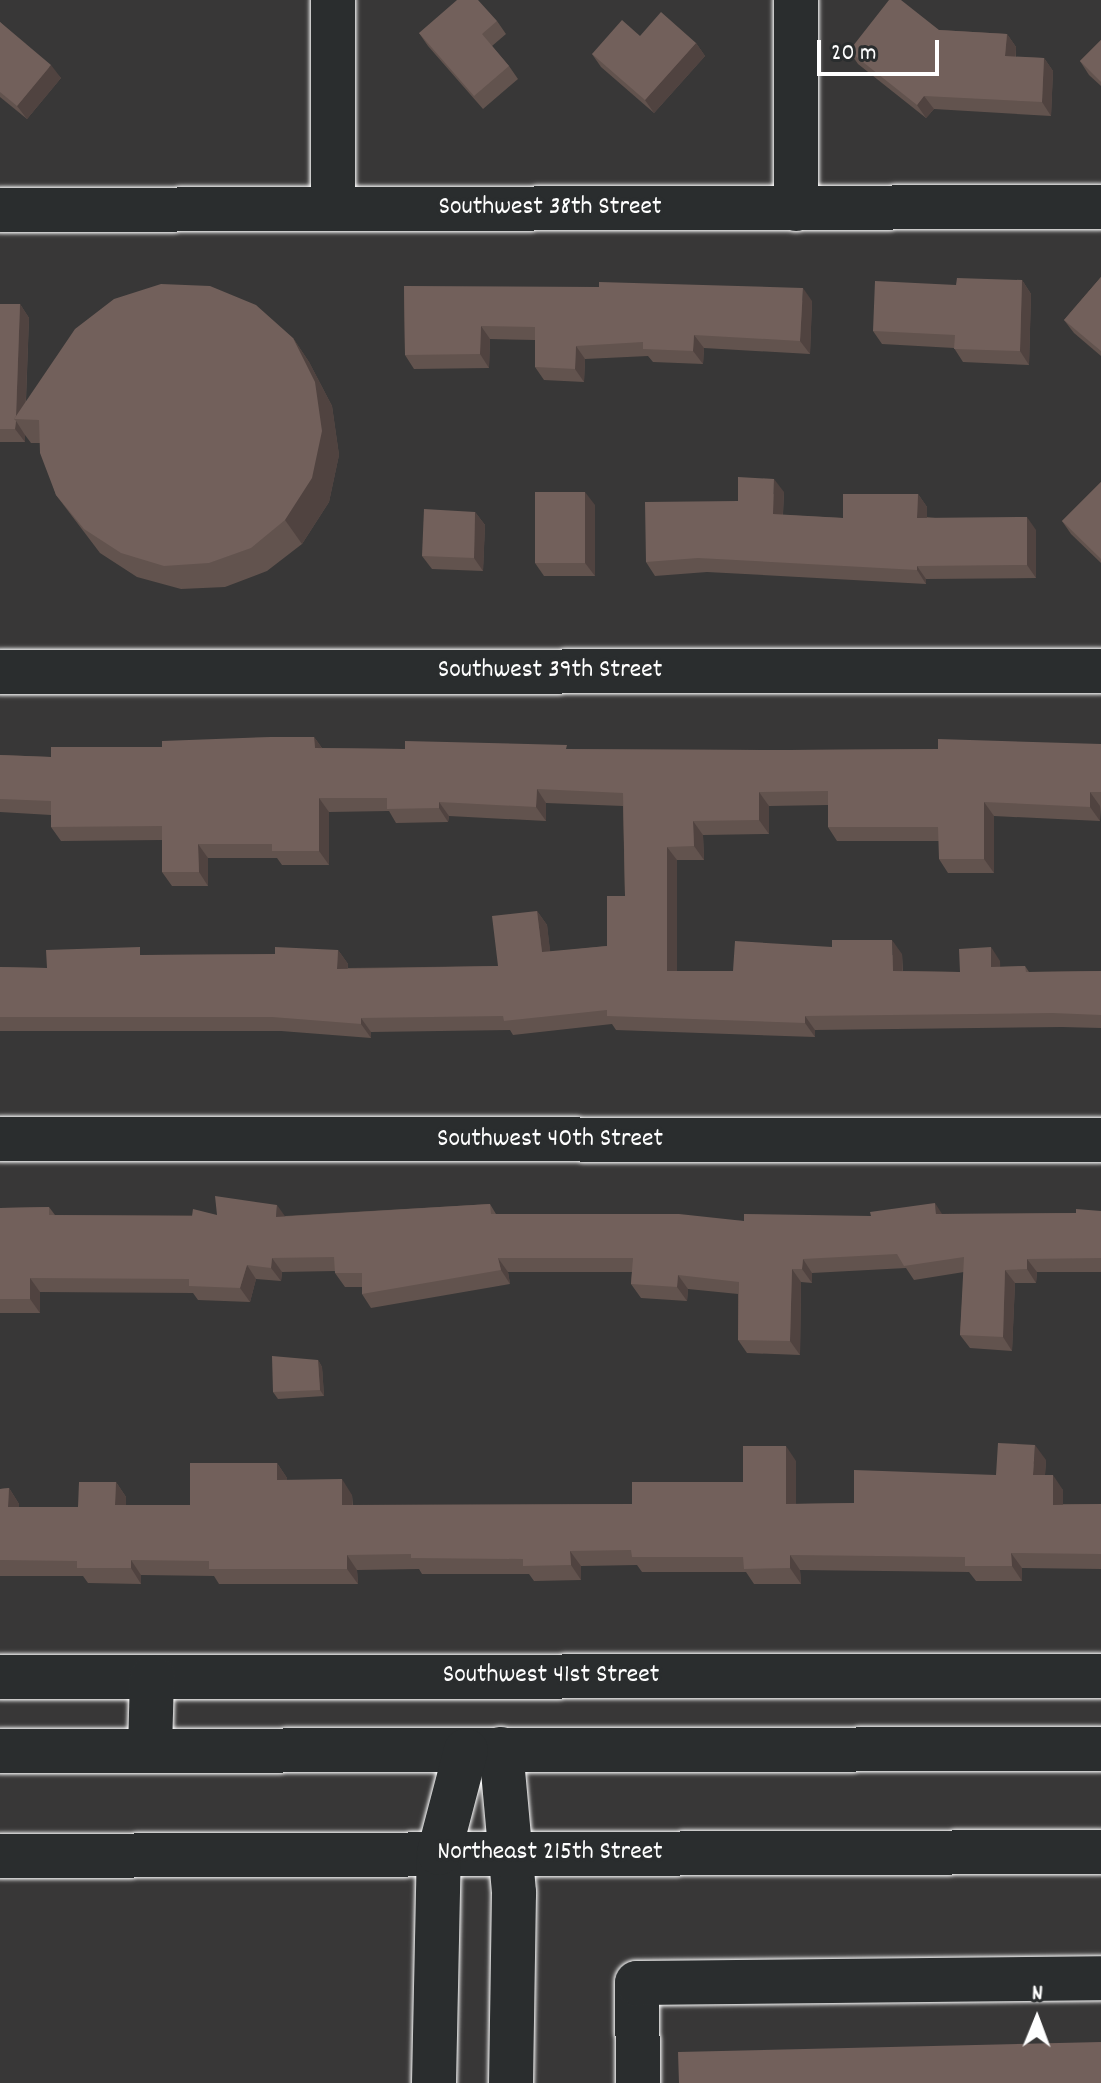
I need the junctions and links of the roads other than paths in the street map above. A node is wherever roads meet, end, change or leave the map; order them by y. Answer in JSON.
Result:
{"nodes":[{"id":1,"x":333,"y":0,"type":"edge"},
{"id":2,"x":796,"y":0,"type":"edge"},
{"id":3,"x":1101,"y":207,"type":"edge"},
{"id":4,"x":333,"y":208,"type":"junction"},
{"id":5,"x":796,"y":209,"type":"junction"},
{"id":6,"x":0,"y":210,"type":"edge"},
{"id":7,"x":1101,"y":671,"type":"edge"},
{"id":8,"x":0,"y":672,"type":"edge"},
{"id":9,"x":0,"y":1139,"type":"edge"},
{"id":10,"x":1101,"y":1140,"type":"edge"},
{"id":11,"x":1101,"y":1676,"type":"edge"},
{"id":12,"x":0,"y":1677,"type":"edge"},
{"id":13,"x":152,"y":1677,"type":"junction"},
{"id":14,"x":150,"y":1749,"type":"junction"},
{"id":15,"x":1101,"y":1749,"type":"edge"},
{"id":16,"x":484,"y":1750,"type":"junction"},
{"id":17,"x":0,"y":1751,"type":"edge"},
{"id":18,"x":1101,"y":1852,"type":"edge"},
{"id":19,"x":439,"y":1853,"type":"junction"},
{"id":20,"x":512,"y":1854,"type":"junction"},
{"id":21,"x":0,"y":1856,"type":"edge"},
{"id":22,"x":1101,"y":1978,"type":"edge"},
{"id":23,"x":434,"y":2083,"type":"edge"},
{"id":24,"x":511,"y":2083,"type":"edge"},
{"id":25,"x":638,"y":2083,"type":"edge"}],
"edges":[{"from":1,"to":4,"type":"street"},
{"from":2,"to":5,"type":"street"},
{"from":3,"to":5,"type":"street","name":"Southwest 38th Street"},
{"from":4,"to":5,"type":"street","name":"Southwest 38th Street"},
{"from":4,"to":6,"type":"street","name":"Southwest 38th Street"},
{"from":7,"to":8,"type":"street","name":"Southwest 39th Street"},
{"from":9,"to":10,"type":"street","name":"Southwest 40th Street"},
{"from":11,"to":13,"type":"street","name":"Southwest 41st Street"},
{"from":12,"to":13,"type":"street","name":"Southwest 41st Street"},
{"from":13,"to":14,"type":"street"},
{"from":14,"to":16,"type":"street"},
{"from":14,"to":17,"type":"street"},
{"from":15,"to":16,"type":"street"},
{"from":16,"to":19,"type":"street"},
{"from":16,"to":20,"type":"street"},
{"from":18,"to":20,"type":"street","name":"Northeast 215th Street"},
{"from":19,"to":20,"type":"street","name":"Northeast 215th Street"},
{"from":19,"to":21,"type":"street","name":"Northeast 215th Street"},
{"from":19,"to":23,"type":"street"},
{"from":20,"to":24,"type":"street"},
{"from":22,"to":25,"type":"street"}]}
